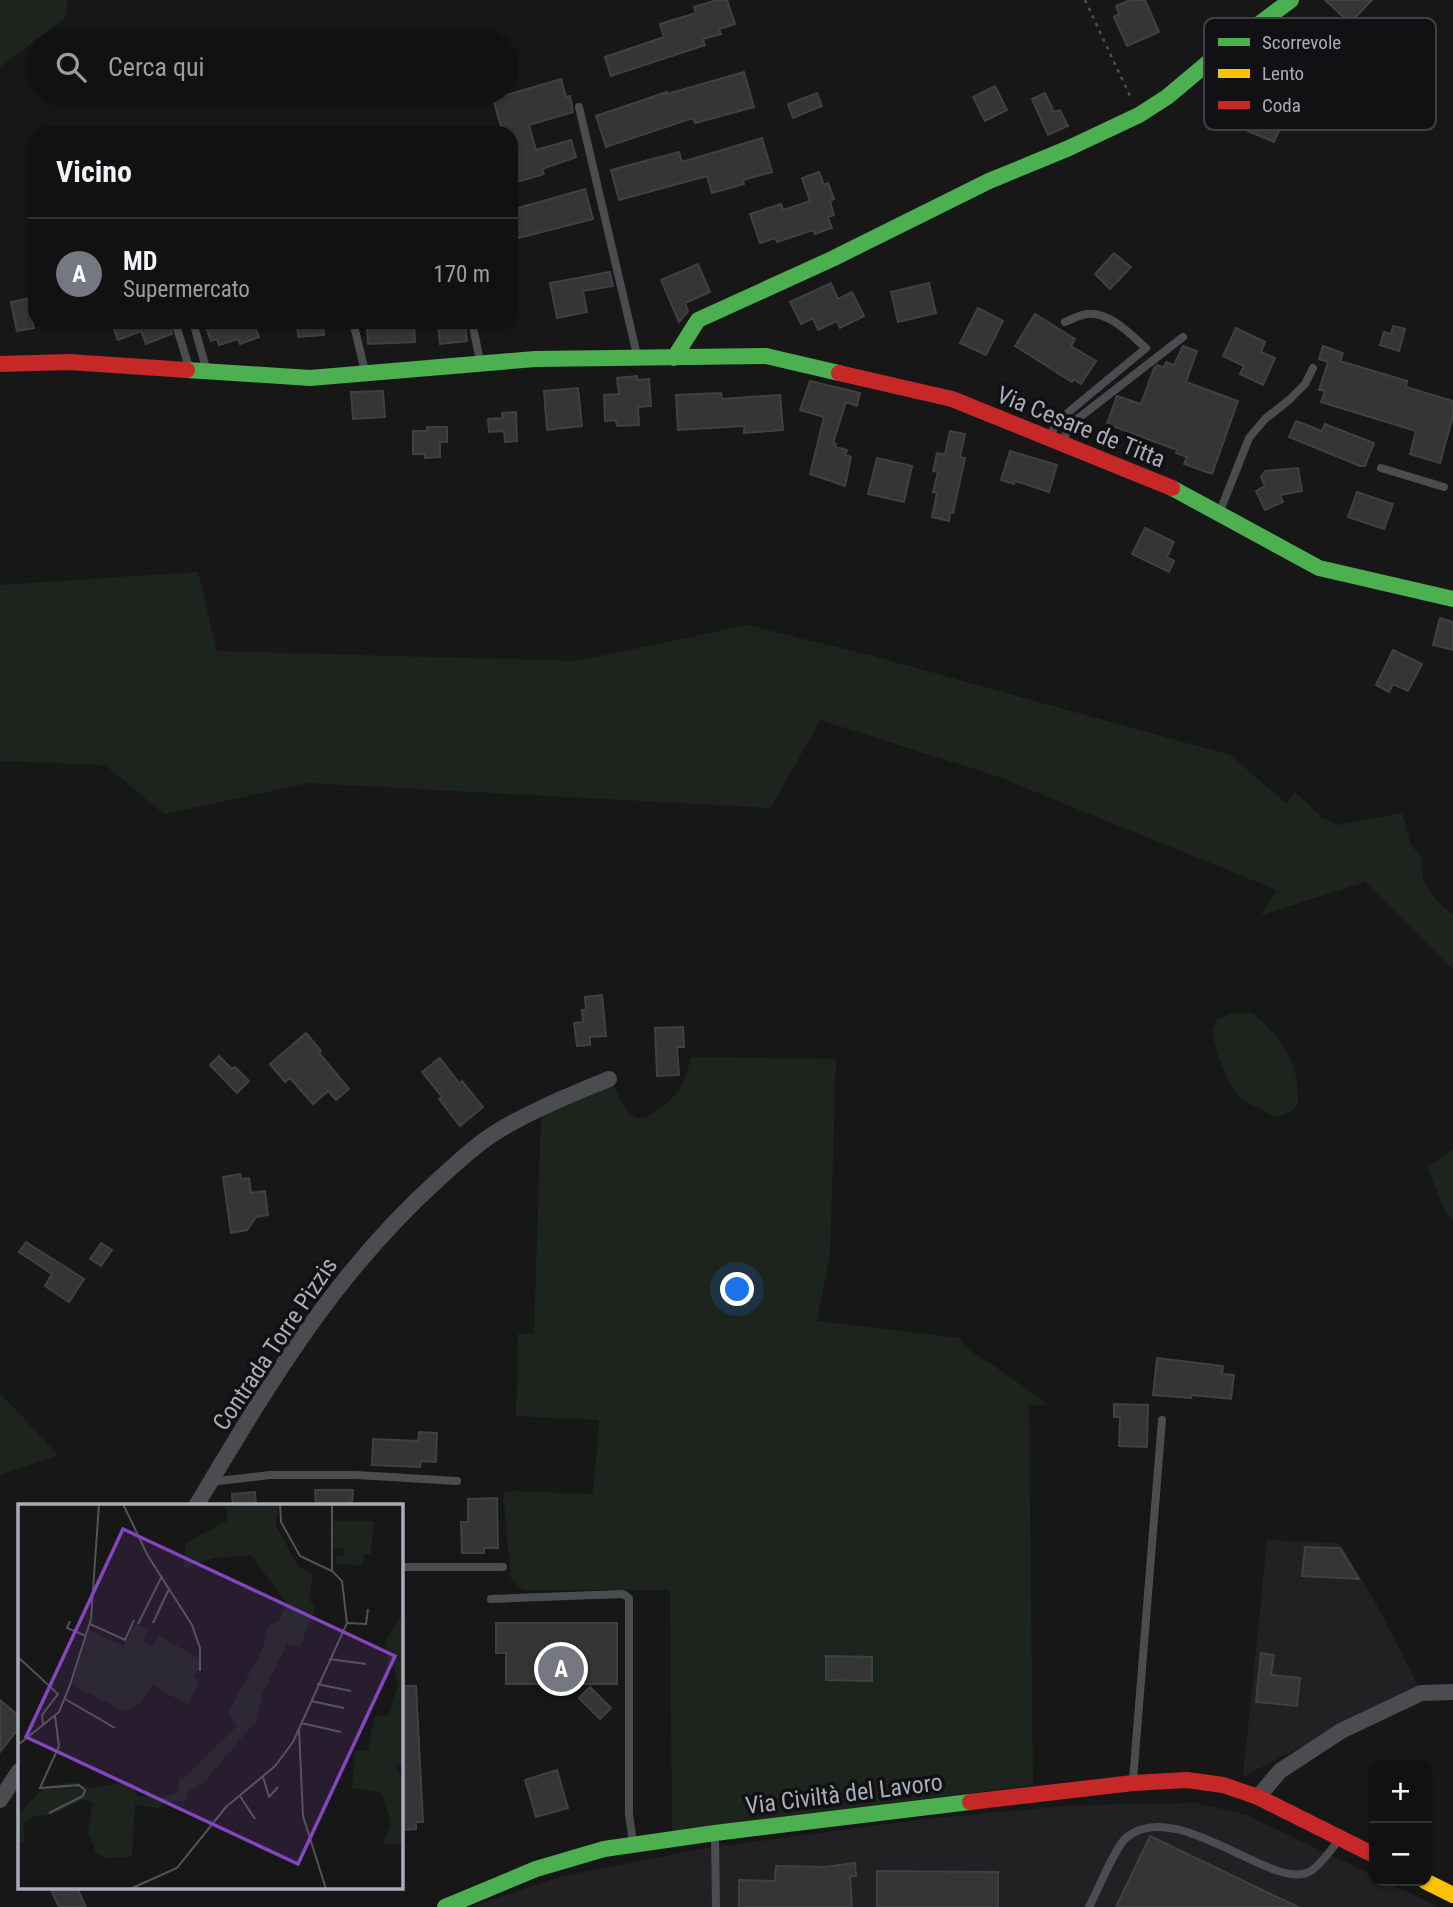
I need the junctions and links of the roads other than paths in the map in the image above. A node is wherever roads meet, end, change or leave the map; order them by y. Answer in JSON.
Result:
{"nodes":[{"id":1,"x":1291,"y":0,"type":"edge"},
{"id":2,"x":1267,"y":18,"type":"edge"},
{"id":3,"x":1204,"y":66,"type":"edge"},
{"id":4,"x":579,"y":107,"type":"dead end"},
{"id":5,"x":1065,"y":322,"type":"dead end"},
{"id":6,"x":178,"y":329,"type":"edge"},
{"id":7,"x":194,"y":329,"type":"edge"},
{"id":8,"x":355,"y":329,"type":"edge"},
{"id":9,"x":473,"y":329,"type":"edge"},
{"id":10,"x":1183,"y":337,"type":"dead end"},
{"id":11,"x":638,"y":358,"type":"junction"},
{"id":12,"x":674,"y":358,"type":"junction"},
{"id":13,"x":0,"y":364,"type":"edge"},
{"id":14,"x":480,"y":364,"type":"junction"},
{"id":15,"x":1313,"y":368,"type":"dead end"},
{"id":16,"x":199,"y":370,"type":"junction"},
{"id":17,"x":365,"y":373,"type":"junction"},
{"id":18,"x":1054,"y":440,"type":"junction"},
{"id":19,"x":1381,"y":468,"type":"dead end"},
{"id":20,"x":1444,"y":487,"type":"dead end"},
{"id":21,"x":1219,"y":514,"type":"junction"},
{"id":22,"x":1453,"y":599,"type":"edge"},
{"id":23,"x":610,"y":1079,"type":"dead end"},
{"id":24,"x":1162,"y":1420,"type":"dead end"},
{"id":25,"x":457,"y":1481,"type":"dead end"},
{"id":26,"x":210,"y":1482,"type":"junction"},
{"id":27,"x":197,"y":1504,"type":"edge"},
{"id":28,"x":402,"y":1567,"type":"edge"},
{"id":29,"x":503,"y":1567,"type":"dead end"},
{"id":30,"x":491,"y":1599,"type":"dead end"},
{"id":31,"x":1453,"y":1692,"type":"edge"},
{"id":32,"x":18,"y":1772,"type":"edge"},
{"id":33,"x":1133,"y":1783,"type":"junction"},
{"id":34,"x":1258,"y":1797,"type":"junction"},
{"id":35,"x":0,"y":1800,"type":"edge"},
{"id":36,"x":715,"y":1833,"type":"junction"},
{"id":37,"x":1339,"y":1838,"type":"junction"},
{"id":38,"x":634,"y":1845,"type":"junction"},
{"id":39,"x":1369,"y":1853,"type":"edge"},
{"id":40,"x":1432,"y":1884,"type":"edge"},
{"id":41,"x":1453,"y":1895,"type":"edge"},
{"id":42,"x":445,"y":1907,"type":"edge"},
{"id":43,"x":716,"y":1907,"type":"edge"},
{"id":44,"x":1089,"y":1907,"type":"edge"}],
"edges":[{"from":1,"to":2,"type":"street"},
{"from":3,"to":12,"type":"street"},
{"from":4,"to":11,"type":"lane"},
{"from":5,"to":18,"type":"lane"},
{"from":6,"to":16,"type":"lane"},
{"from":7,"to":16,"type":"lane"},
{"from":8,"to":17,"type":"lane"},
{"from":9,"to":14,"type":"lane"},
{"from":10,"to":18,"type":"lane"},
{"from":11,"to":12,"type":"street","name":"Via Cesare de Titta"},
{"from":11,"to":14,"type":"street","name":"Via Cesare de Titta"},
{"from":12,"to":18,"type":"street","name":"Via Cesare de Titta"},
{"from":13,"to":16,"type":"street","name":"Via Cesare de Titta"},
{"from":14,"to":17,"type":"street","name":"Via Cesare de Titta"},
{"from":15,"to":21,"type":"lane"},
{"from":16,"to":17,"type":"street","name":"Via Cesare de Titta"},
{"from":18,"to":21,"type":"street","name":"Via Cesare de Titta"},
{"from":19,"to":20,"type":"lane"},
{"from":21,"to":22,"type":"street","name":"Via Cesare de Titta"},
{"from":23,"to":26,"type":"street","name":"Contrada Torre Pizzis"},
{"from":24,"to":33,"type":"lane"},
{"from":25,"to":26,"type":"lane"},
{"from":26,"to":27,"type":"street","name":"Contrada Torre Pizzis"},
{"from":28,"to":29,"type":"lane"},
{"from":30,"to":38,"type":"lane"},
{"from":31,"to":34,"type":"street"},
{"from":32,"to":35,"type":"street"},
{"from":33,"to":34,"type":"street","name":"Via Civiltà del Lavoro"},
{"from":33,"to":36,"type":"street","name":"Via Civiltà del Lavoro"},
{"from":34,"to":37,"type":"street","name":"Via Civiltà del Lavoro"},
{"from":36,"to":38,"type":"street","name":"Via Civiltà del Lavoro"},
{"from":36,"to":43,"type":"lane"},
{"from":37,"to":39,"type":"street","name":"Via Civiltà del Lavoro"},
{"from":37,"to":44,"type":"lane"},
{"from":38,"to":42,"type":"street","name":"Via Civiltà del Lavoro"},
{"from":40,"to":41,"type":"street"}]}
